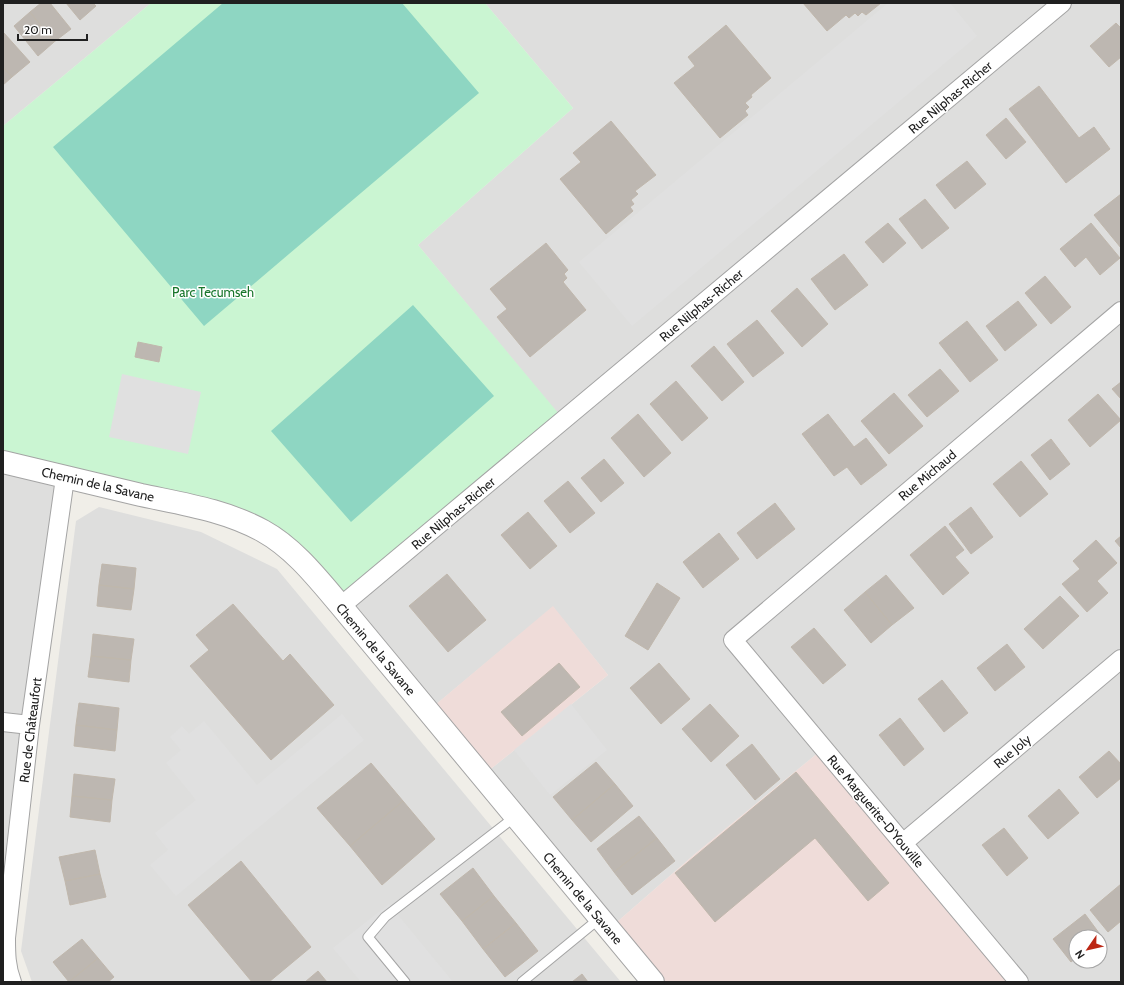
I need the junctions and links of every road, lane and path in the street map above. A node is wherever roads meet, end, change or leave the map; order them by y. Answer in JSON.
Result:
{"nodes":[{"id":1,"x":1062,"y":3,"type":"edge"},
{"id":2,"x":1121,"y":311,"type":"edge"},
{"id":3,"x":3,"y":462,"type":"edge"},
{"id":4,"x":65,"y":478,"type":"junction"},
{"id":5,"x":341,"y":606,"type":"junction"},
{"id":6,"x":734,"y":640,"type":"joint"},
{"id":7,"x":1121,"y":659,"type":"edge"},
{"id":8,"x":3,"y":722,"type":"edge"},
{"id":9,"x":30,"y":725,"type":"junction"},
{"id":10,"x":516,"y":816,"type":"junction"},
{"id":11,"x":903,"y":843,"type":"junction"},
{"id":12,"x":600,"y":918,"type":"junction"},
{"id":13,"x":12,"y":982,"type":"edge"},
{"id":14,"x":405,"y":982,"type":"edge"},
{"id":15,"x":522,"y":982,"type":"edge"},
{"id":16,"x":653,"y":982,"type":"edge"},
{"id":17,"x":1019,"y":982,"type":"edge"}],
"edges":[{"from":1,"to":5,"type":"street","name":"Rue Nilphas-Richer"},
{"from":2,"to":6,"type":"street","name":"Rue Michaud"},
{"from":3,"to":4,"type":"street","name":"Chemin de la Savane"},
{"from":4,"to":5,"type":"street","name":"Chemin de la Savane"},
{"from":4,"to":9,"type":"street","name":"Rue de Châteaufort"},
{"from":5,"to":10,"type":"street","name":"Chemin de la Savane"},
{"from":6,"to":11,"type":"street","name":"Rue Marguerite-D'Youville"},
{"from":7,"to":11,"type":"street","name":"Rue Joly"},
{"from":8,"to":9,"type":"street"},
{"from":9,"to":13,"type":"street","name":"Rue de Châteaufort"},
{"from":10,"to":12,"type":"street","name":"Chemin de la Savane"},
{"from":10,"to":14,"type":"lane"},
{"from":11,"to":17,"type":"street","name":"Rue Marguerite-D'Youville"},
{"from":12,"to":15,"type":"lane"},
{"from":12,"to":16,"type":"street","name":"Chemin de la Savane"}]}
